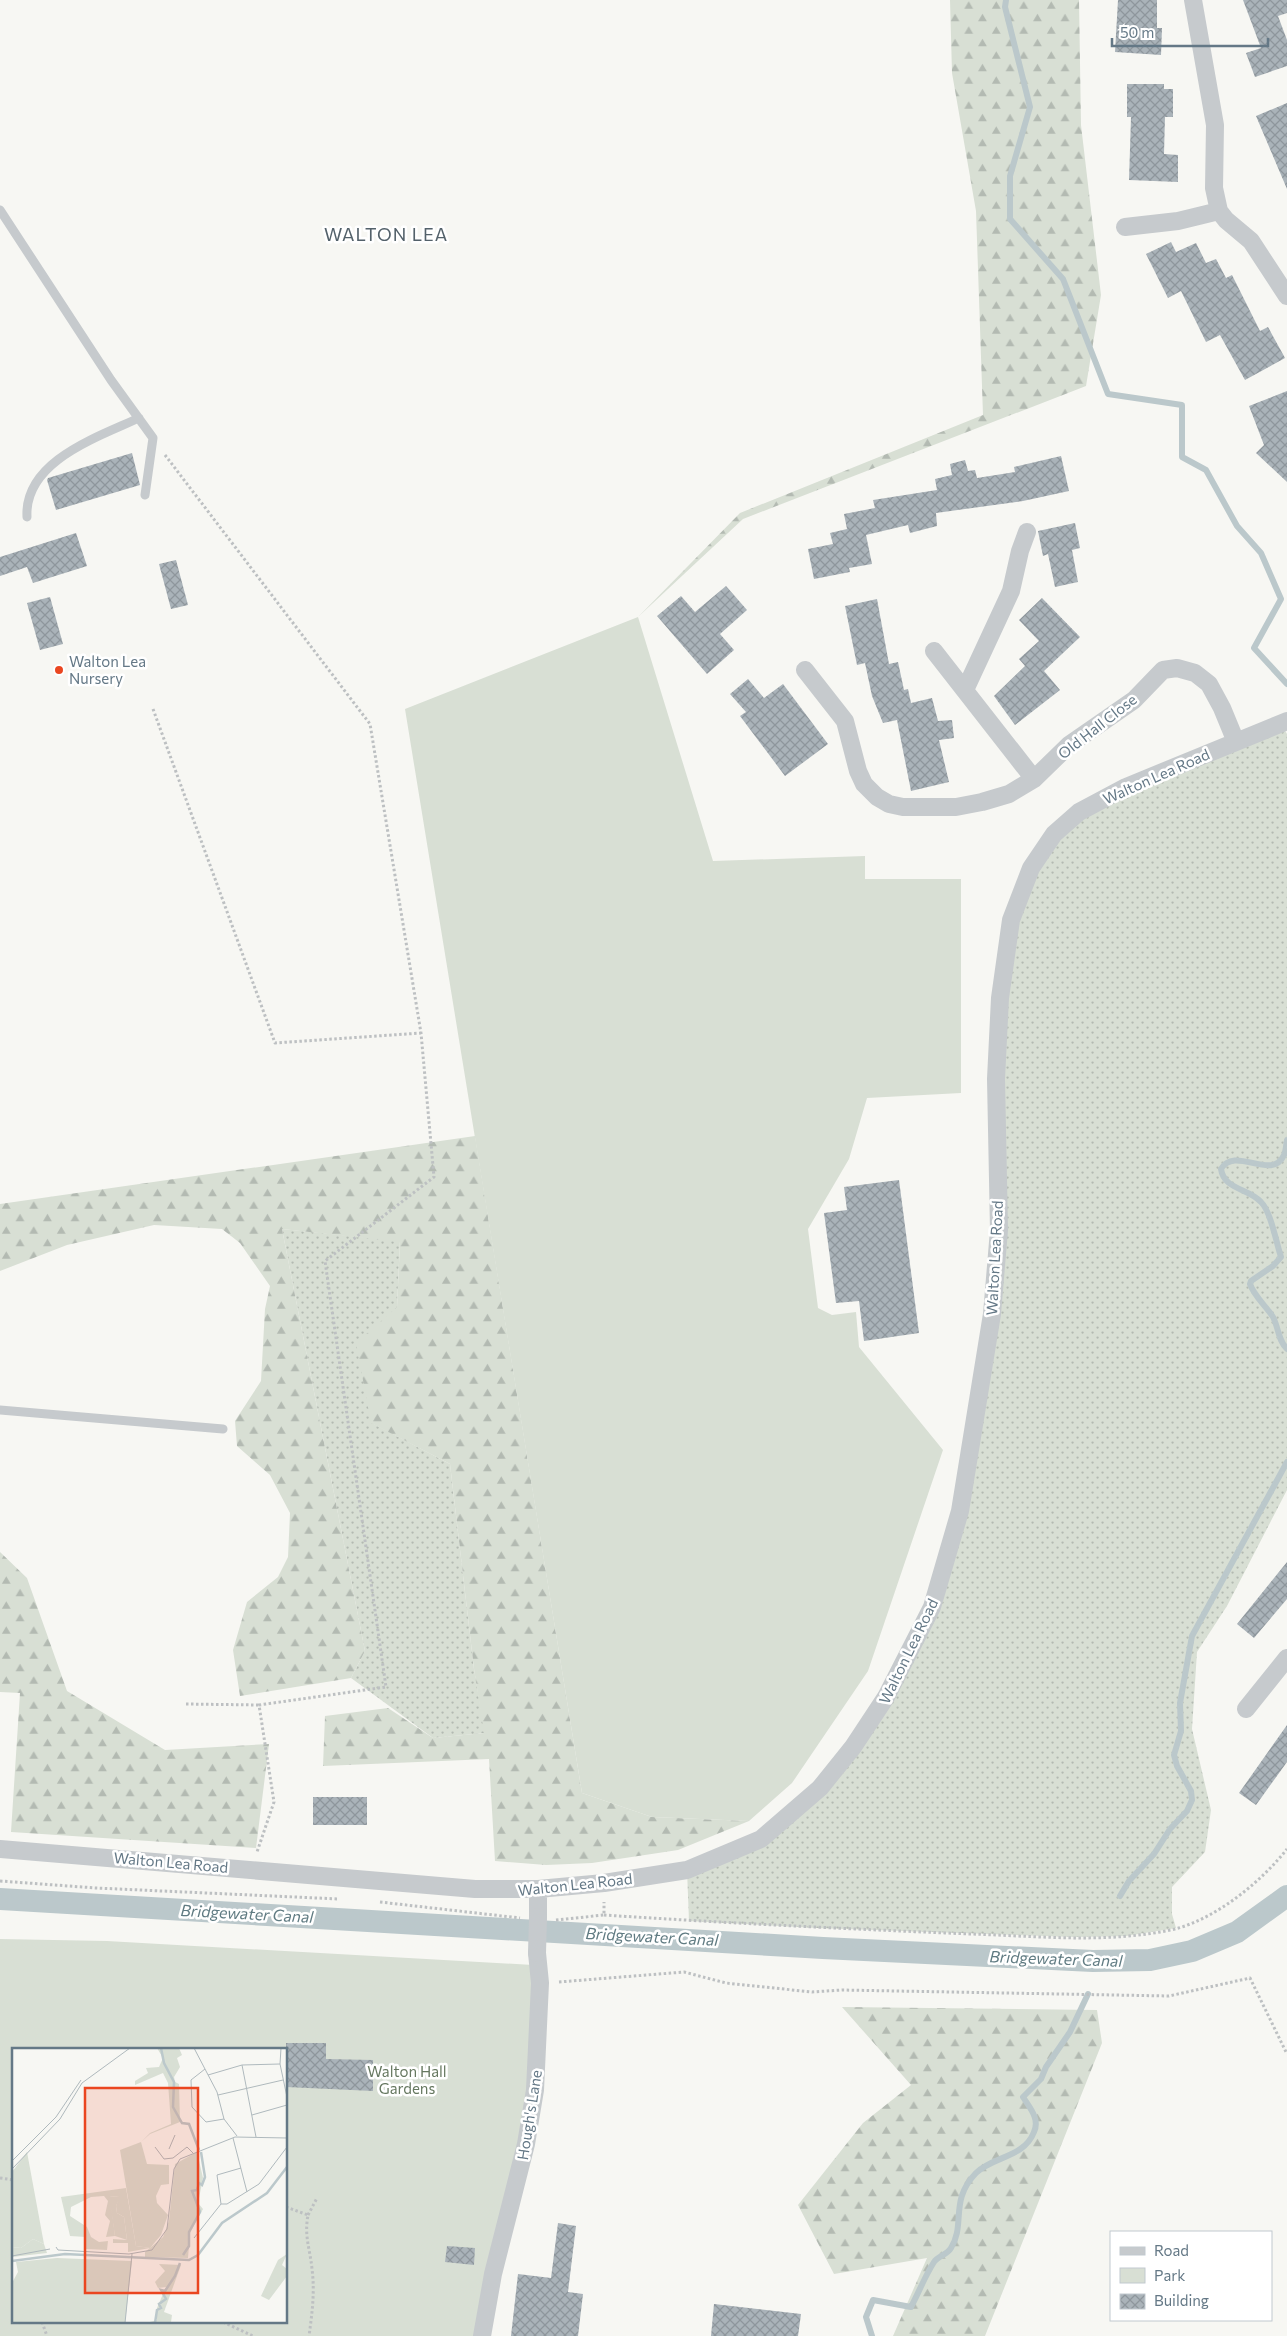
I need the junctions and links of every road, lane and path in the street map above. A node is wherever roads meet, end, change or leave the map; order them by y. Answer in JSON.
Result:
{"nodes":[{"id":1,"x":1193,"y":0,"type":"edge"},
{"id":2,"x":0,"y":210,"type":"edge"},
{"id":3,"x":1219,"y":210,"type":"junction"},
{"id":4,"x":1125,"y":227,"type":"dead end"},
{"id":5,"x":1287,"y":296,"type":"edge"},
{"id":6,"x":139,"y":418,"type":"junction"},
{"id":7,"x":153,"y":438,"type":"junction"},
{"id":8,"x":145,"y":495,"type":"dead end"},
{"id":9,"x":27,"y":517,"type":"dead end"},
{"id":10,"x":1027,"y":532,"type":"dead end"},
{"id":11,"x":934,"y":651,"type":"dead end"},
{"id":12,"x":805,"y":670,"type":"dead end"},
{"id":13,"x":965,"y":690,"type":"junction"},
{"id":14,"x":153,"y":709,"type":"dead end"},
{"id":15,"x":1287,"y":721,"type":"edge"},
{"id":16,"x":1236,"y":742,"type":"junction"},
{"id":17,"x":1034,"y":779,"type":"junction"},
{"id":18,"x":422,"y":1033,"type":"junction"},
{"id":19,"x":0,"y":1410,"type":"edge"},
{"id":20,"x":223,"y":1429,"type":"dead end"},
{"id":21,"x":1287,"y":1658,"type":"edge"},
{"id":22,"x":186,"y":1704,"type":"dead end"},
{"id":23,"x":259,"y":1705,"type":"junction"},
{"id":24,"x":1246,"y":1709,"type":"dead end"},
{"id":25,"x":0,"y":1849,"type":"edge"},
{"id":26,"x":1287,"y":1849,"type":"edge"},
{"id":27,"x":251,"y":1869,"type":"junction"},
{"id":28,"x":0,"y":1881,"type":"edge"},
{"id":29,"x":604,"y":1883,"type":"junction"},
{"id":30,"x":538,"y":1889,"type":"junction"},
{"id":31,"x":344,"y":1899,"type":"dead end"},
{"id":32,"x":374,"y":1902,"type":"dead end"},
{"id":33,"x":604,"y":1916,"type":"junction"},
{"id":34,"x":537,"y":1919,"type":"junction"},
{"id":35,"x":564,"y":1981,"type":"dead end"},
{"id":36,"x":1287,"y":2054,"type":"edge"},
{"id":37,"x":317,"y":2198,"type":"dead end"},
{"id":38,"x":288,"y":2208,"type":"edge"},
{"id":39,"x":308,"y":2215,"type":"junction"},
{"id":40,"x":43,"y":2324,"type":"edge"},
{"id":41,"x":227,"y":2324,"type":"edge"},
{"id":42,"x":47,"y":2336,"type":"edge"},
{"id":43,"x":254,"y":2336,"type":"edge"},
{"id":44,"x":309,"y":2336,"type":"edge"},
{"id":45,"x":482,"y":2336,"type":"edge"}],
"edges":[{"from":1,"to":3,"type":"street"},
{"from":2,"to":6,"type":"lane"},
{"from":3,"to":4,"type":"street"},
{"from":3,"to":5,"type":"street"},
{"from":6,"to":7,"type":"lane"},
{"from":6,"to":9,"type":"lane"},
{"from":7,"to":8,"type":"lane"},
{"from":7,"to":18,"type":"path"},
{"from":10,"to":13,"type":"street"},
{"from":11,"to":13,"type":"street"},
{"from":12,"to":17,"type":"street","name":"Old Hall Close"},
{"from":13,"to":17,"type":"street"},
{"from":14,"to":18,"type":"path"},
{"from":15,"to":16,"type":"street","name":"Walton Lea Road"},
{"from":16,"to":17,"type":"street","name":"Old Hall Close"},
{"from":16,"to":29,"type":"street","name":"Walton Lea Road"},
{"from":18,"to":23,"type":"path"},
{"from":19,"to":20,"type":"lane"},
{"from":21,"to":24,"type":"street"},
{"from":22,"to":23,"type":"path"},
{"from":23,"to":27,"type":"path"},
{"from":25,"to":27,"type":"street","name":"Walton Lea Road"},
{"from":26,"to":33,"type":"path"},
{"from":27,"to":30,"type":"street","name":"Walton Lea Road"},
{"from":28,"to":31,"type":"path"},
{"from":29,"to":30,"type":"street","name":"Walton Lea Road"},
{"from":29,"to":33,"type":"path"},
{"from":30,"to":34,"type":"street","name":"Hough's Lane"},
{"from":32,"to":34,"type":"path"},
{"from":33,"to":34,"type":"path"},
{"from":34,"to":45,"type":"street","name":"Hough's Lane","bridge":true},
{"from":35,"to":36,"type":"path"},
{"from":37,"to":39,"type":"path"},
{"from":38,"to":39,"type":"path"},
{"from":39,"to":44,"type":"path"},
{"from":40,"to":42,"type":"path"},
{"from":41,"to":43,"type":"path"}]}
